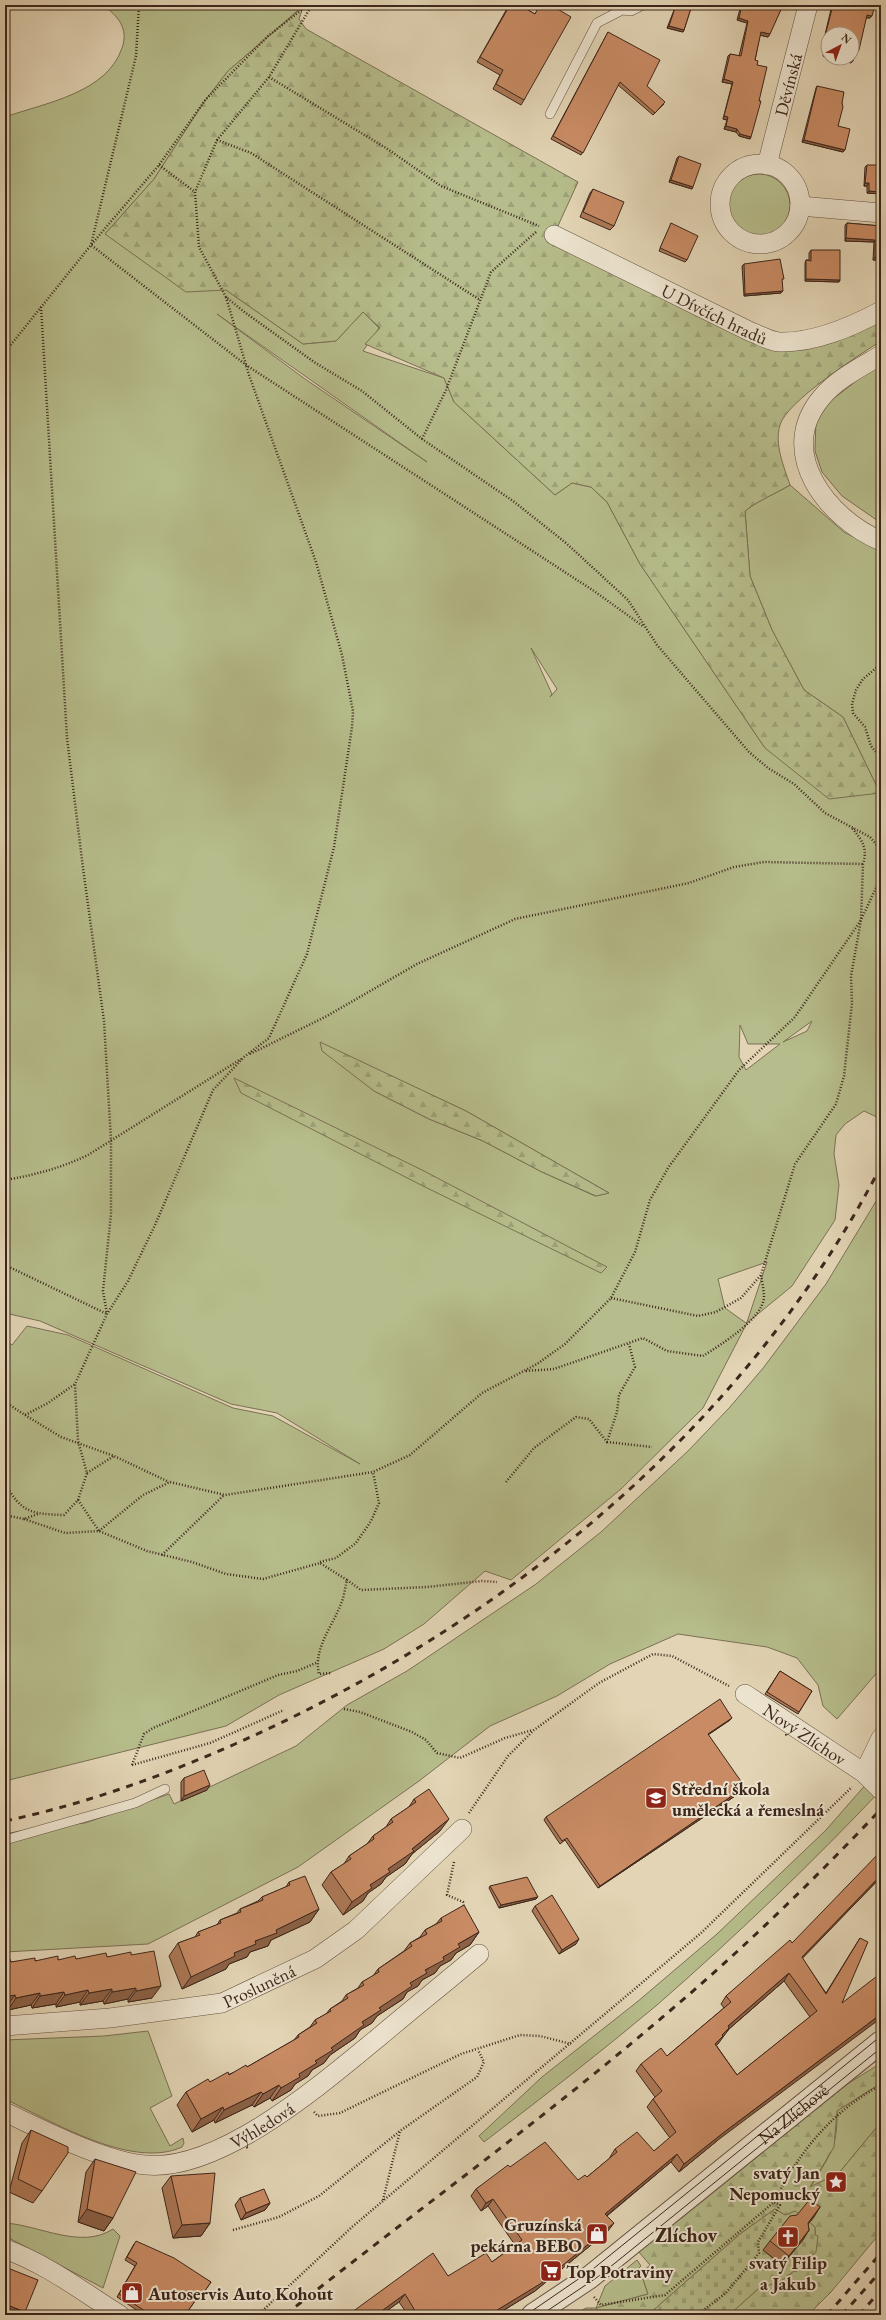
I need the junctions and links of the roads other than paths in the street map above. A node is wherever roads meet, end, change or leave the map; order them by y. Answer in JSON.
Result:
{"nodes":[{"id":1,"x":614,"y":5,"type":"edge"},
{"id":2,"x":643,"y":5,"type":"edge"},
{"id":3,"x":808,"y":5,"type":"edge"},
{"id":4,"x":622,"y":10,"type":"junction"},
{"id":5,"x":550,"y":114,"type":"dead end"},
{"id":6,"x":767,"y":165,"type":"junction"},
{"id":7,"x":800,"y":206,"type":"junction"},
{"id":8,"x":881,"y":213,"type":"edge"},
{"id":9,"x":554,"y":235,"type":"dead end"},
{"id":10,"x":881,"y":311,"type":"edge"},
{"id":11,"x":881,"y":355,"type":"edge"},
{"id":12,"x":881,"y":541,"type":"edge"},
{"id":13,"x":745,"y":1694,"type":"road end"},
{"id":14,"x":881,"y":1738,"type":"edge"},
{"id":15,"x":872,"y":1781,"type":"edge"},
{"id":16,"x":165,"y":1789,"type":"dead end"},
{"id":17,"x":462,"y":1829,"type":"road end"},
{"id":18,"x":5,"y":1840,"type":"edge"},
{"id":19,"x":479,"y":1954,"type":"edge"},
{"id":20,"x":5,"y":2026,"type":"edge"},
{"id":21,"x":881,"y":2042,"type":"edge"},
{"id":22,"x":5,"y":2112,"type":"edge"},
{"id":23,"x":5,"y":2249,"type":"edge"},
{"id":24,"x":106,"y":2312,"type":"edge"},
{"id":25,"x":533,"y":2315,"type":"edge"}],
"edges":[{"from":1,"to":4,"type":"lane"},
{"from":2,"to":4,"type":"lane"},
{"from":3,"to":6,"type":"street","name":"Děvínská"},
{"from":4,"to":5,"type":"lane"},
{"from":6,"to":7,"type":"street"},
{"from":6,"to":7,"type":"street"},
{"from":7,"to":8,"type":"street"},
{"from":9,"to":10,"type":"street","name":"U Dívčích hradů"},
{"from":11,"to":12,"type":"street"},
{"from":13,"to":15,"type":"street","name":"Nový Zlíchov"},
{"from":14,"to":15,"type":"street","name":"Nový Zlíchov"},
{"from":16,"to":18,"type":"lane"},
{"from":17,"to":20,"type":"street","name":"Prosluněná"},
{"from":19,"to":22,"type":"street","name":"Výhledová"},
{"from":21,"to":25,"type":"street","name":"Na Zlíchově"},
{"from":23,"to":24,"type":"street"}]}
